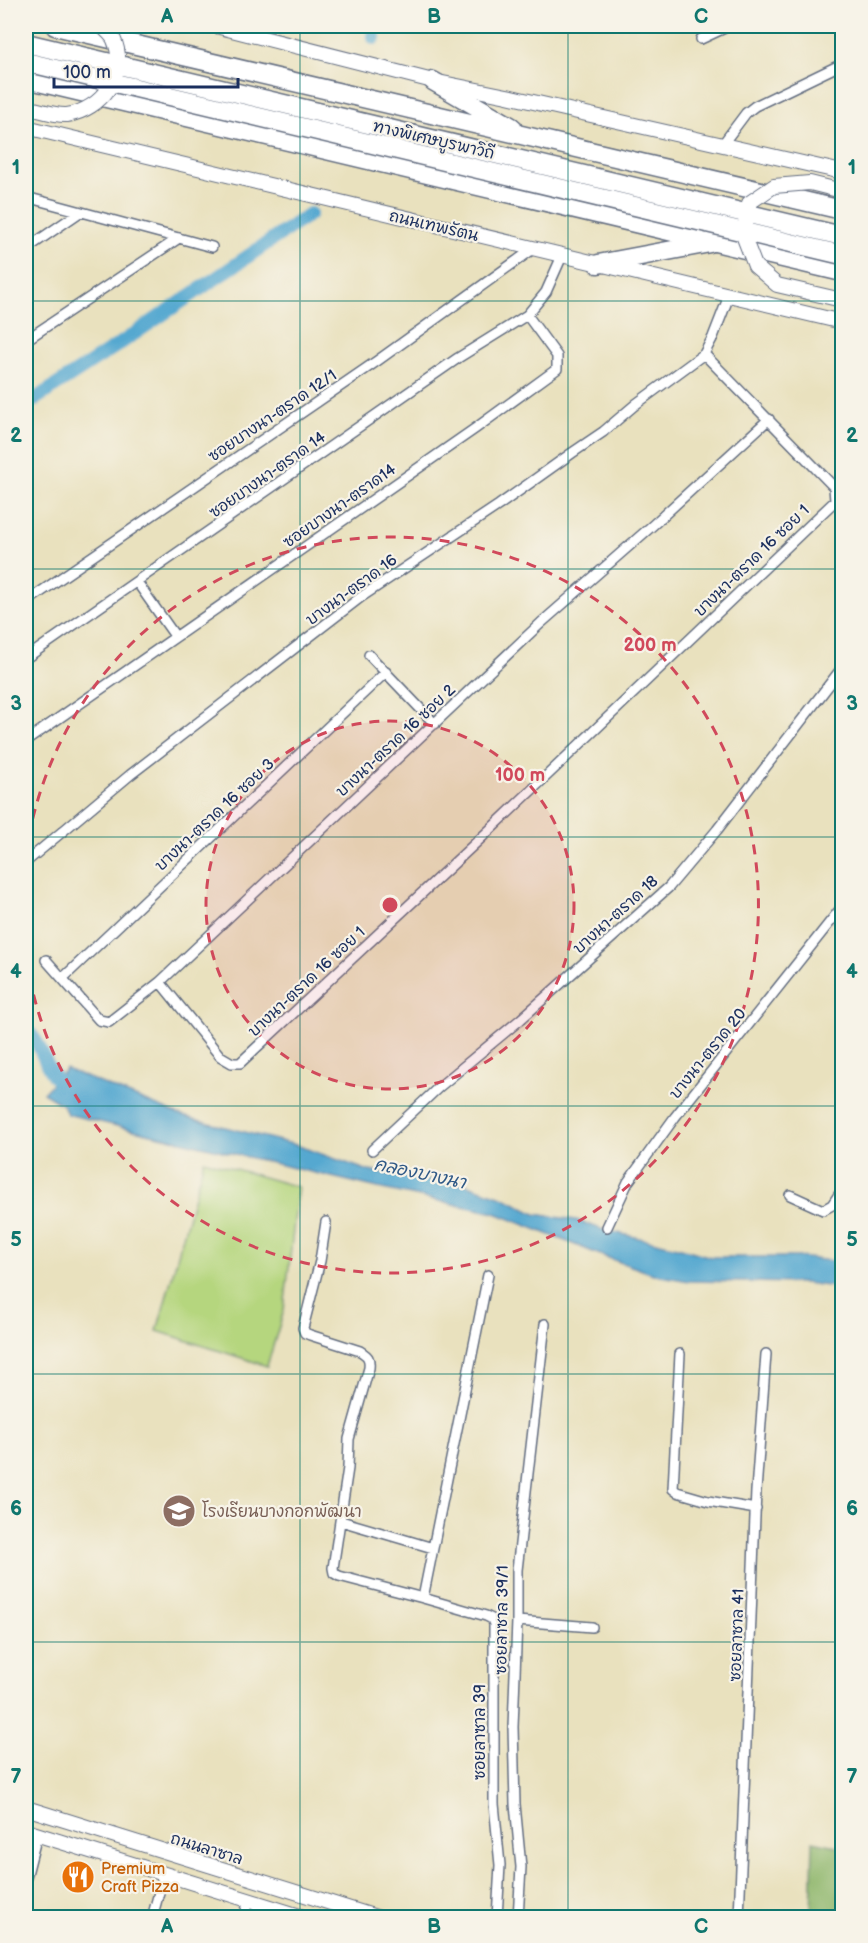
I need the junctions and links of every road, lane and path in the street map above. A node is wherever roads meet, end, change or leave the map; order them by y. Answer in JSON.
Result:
{"nodes":[{"id":1,"x":55,"y":26,"type":"edge"},
{"id":2,"x":102,"y":26,"type":"edge"},
{"id":3,"x":216,"y":26,"type":"edge"},
{"id":4,"x":729,"y":26,"type":"edge"},
{"id":5,"x":701,"y":39,"type":"dead end"},
{"id":6,"x":26,"y":43,"type":"edge"},
{"id":7,"x":26,"y":62,"type":"edge"},
{"id":8,"x":843,"y":64,"type":"edge"},
{"id":9,"x":26,"y":79,"type":"edge"},
{"id":10,"x":433,"y":81,"type":"junction"},
{"id":11,"x":26,"y":107,"type":"edge"},
{"id":12,"x":26,"y":131,"type":"edge"},
{"id":13,"x":529,"y":136,"type":"junction"},
{"id":14,"x":722,"y":145,"type":"junction"},
{"id":15,"x":843,"y":172,"type":"edge"},
{"id":16,"x":843,"y":192,"type":"edge"},
{"id":17,"x":26,"y":197,"type":"edge"},
{"id":18,"x":843,"y":210,"type":"edge"},
{"id":19,"x":80,"y":212,"type":"junction"},
{"id":20,"x":843,"y":236,"type":"edge"},
{"id":21,"x":179,"y":238,"type":"junction"},
{"id":22,"x":718,"y":242,"type":"junction"},
{"id":23,"x":212,"y":247,"type":"dead end"},
{"id":24,"x":26,"y":249,"type":"edge"},
{"id":25,"x":533,"y":249,"type":"junction"},
{"id":26,"x":843,"y":255,"type":"edge"},
{"id":27,"x":562,"y":256,"type":"junction"},
{"id":28,"x":598,"y":264,"type":"junction"},
{"id":29,"x":843,"y":272,"type":"edge"},
{"id":30,"x":729,"y":296,"type":"junction"},
{"id":31,"x":843,"y":300,"type":"edge"},
{"id":32,"x":526,"y":315,"type":"junction"},
{"id":33,"x":843,"y":322,"type":"edge"},
{"id":34,"x":26,"y":340,"type":"edge"},
{"id":35,"x":704,"y":354,"type":"junction"},
{"id":36,"x":769,"y":419,"type":"junction"},
{"id":37,"x":137,"y":582,"type":"junction"},
{"id":38,"x":26,"y":602,"type":"edge"},
{"id":39,"x":175,"y":636,"type":"junction"},
{"id":40,"x":369,"y":655,"type":"dead end"},
{"id":41,"x":26,"y":658,"type":"edge"},
{"id":42,"x":843,"y":668,"type":"edge"},
{"id":43,"x":386,"y":672,"type":"junction"},
{"id":44,"x":435,"y":724,"type":"junction"},
{"id":45,"x":26,"y":741,"type":"edge"},
{"id":46,"x":26,"y":862,"type":"edge"},
{"id":47,"x":843,"y":907,"type":"edge"},
{"id":48,"x":46,"y":960,"type":"dead end"},
{"id":49,"x":63,"y":978,"type":"junction"},
{"id":50,"x":160,"y":982,"type":"junction"},
{"id":51,"x":372,"y":1150,"type":"dead end"},
{"id":52,"x":843,"y":1190,"type":"edge"},
{"id":53,"x":790,"y":1195,"type":"dead end"},
{"id":54,"x":326,"y":1222,"type":"dead end"},
{"id":55,"x":607,"y":1227,"type":"dead end"},
{"id":56,"x":488,"y":1275,"type":"dead end"},
{"id":57,"x":545,"y":1324,"type":"dead end"},
{"id":58,"x":680,"y":1354,"type":"dead end"},
{"id":59,"x":766,"y":1354,"type":"dead end"},
{"id":60,"x":756,"y":1509,"type":"junction"},
{"id":61,"x":340,"y":1521,"type":"junction"},
{"id":62,"x":433,"y":1548,"type":"junction"},
{"id":63,"x":423,"y":1598,"type":"junction"},
{"id":64,"x":517,"y":1621,"type":"junction"},
{"id":65,"x":592,"y":1627,"type":"dead end"},
{"id":66,"x":26,"y":1808,"type":"edge"},
{"id":67,"x":31,"y":1833,"type":"edge"},
{"id":68,"x":164,"y":1874,"type":"junction"},
{"id":69,"x":26,"y":1878,"type":"edge"},
{"id":70,"x":254,"y":1879,"type":"junction"},
{"id":71,"x":249,"y":1900,"type":"junction"},
{"id":72,"x":152,"y":1917,"type":"edge"},
{"id":73,"x":244,"y":1917,"type":"edge"},
{"id":74,"x":306,"y":1917,"type":"edge"},
{"id":75,"x":379,"y":1917,"type":"edge"},
{"id":76,"x":497,"y":1917,"type":"edge"},
{"id":77,"x":518,"y":1917,"type":"edge"},
{"id":78,"x":739,"y":1917,"type":"edge"}],
"edges":[{"from":1,"to":13,"type":"highway"},
{"from":2,"to":11,"type":"main road","bridge":true},
{"from":3,"to":10,"type":"main road"},
{"from":4,"to":5,"type":"street"},
{"from":6,"to":20,"type":"highway","name":"ทางพิเศษบูรพาวิถี","bridge":true},
{"from":7,"to":26,"type":"highway","name":"ทางพิเศษบูรพาวิถี","bridge":true},
{"from":8,"to":14,"type":"street"},
{"from":9,"to":22,"type":"highway"},
{"from":10,"to":13,"type":"highway"},
{"from":10,"to":14,"type":"main road"},
{"from":12,"to":25,"type":"main road","name":"ถนนเทพรัตน"},
{"from":13,"to":18,"type":"highway"},
{"from":14,"to":15,"type":"main road"},
{"from":16,"to":31,"type":"main road","bridge":true},
{"from":17,"to":19,"type":"street"},
{"from":19,"to":21,"type":"street"},
{"from":19,"to":24,"type":"street"},
{"from":21,"to":23,"type":"street"},
{"from":21,"to":34,"type":"street"},
{"from":22,"to":28,"type":"highway"},
{"from":22,"to":29,"type":"highway"},
{"from":25,"to":27,"type":"main road","name":"ถนนเทพรัตน"},
{"from":25,"to":38,"type":"street","name":"ซอยบางนา-ตราด 12/1"},
{"from":27,"to":28,"type":"main road","name":"ถนนเทพรัตน"},
{"from":27,"to":32,"type":"street"},
{"from":28,"to":30,"type":"main road","name":"ถนนเทพรัตน"},
{"from":30,"to":33,"type":"main road","name":"ถนนเทพรัตน"},
{"from":30,"to":35,"type":"street"},
{"from":32,"to":37,"type":"street","name":"ซอยบางนา-ตราด 14"},
{"from":32,"to":39,"type":"street","name":"ซอยบางนา-ตราด14"},
{"from":35,"to":36,"type":"street","name":"บางนา-ตราด 16 ซอย 1"},
{"from":35,"to":46,"type":"street","name":"บางนา-ตราด 16"},
{"from":36,"to":44,"type":"street","name":"บางนา-ตราด 16 ซอย 2"},
{"from":36,"to":50,"type":"street","name":"บางนา-ตราด 16 ซอย 1"},
{"from":37,"to":39,"type":"street"},
{"from":37,"to":41,"type":"street","name":"ซอยบางนา-ตราด 14"},
{"from":39,"to":45,"type":"street","name":"ซอยบางนา-ตราด14"},
{"from":40,"to":43,"type":"street"},
{"from":42,"to":51,"type":"street","name":"บางนา-ตราด 18"},
{"from":43,"to":44,"type":"street"},
{"from":43,"to":49,"type":"street","name":"บางนา-ตราด 16 ซอย 3"},
{"from":44,"to":50,"type":"street","name":"บางนา-ตราด 16 ซอย 2"},
{"from":47,"to":55,"type":"street","name":"บางนา-ตราด 20"},
{"from":48,"to":49,"type":"street","name":"บางนา-ตราด 16 ซอย 2"},
{"from":49,"to":50,"type":"street","name":"บางนา-ตราด 16 ซอย 2"},
{"from":52,"to":53,"type":"street"},
{"from":54,"to":61,"type":"street","name":"ซอยลาซาล 39"},
{"from":56,"to":62,"type":"street"},
{"from":57,"to":64,"type":"street","name":"ซอยลาซาล 39/1"},
{"from":58,"to":60,"type":"street"},
{"from":59,"to":60,"type":"street","name":"ซอยลาซาล 41"},
{"from":60,"to":78,"type":"street","name":"ซอยลาซาล 41"},
{"from":61,"to":62,"type":"street"},
{"from":61,"to":63,"type":"street","name":"ซอยลาซาล 39"},
{"from":62,"to":63,"type":"street"},
{"from":63,"to":76,"type":"street","name":"ซอยลาซาล 39"},
{"from":64,"to":65,"type":"street"},
{"from":64,"to":77,"type":"street","name":"ซอยลาซาล 39/1"},
{"from":66,"to":70,"type":"main road","name":"ถนนลาซาล"},
{"from":67,"to":68,"type":"main road"},
{"from":67,"to":69,"type":"street"},
{"from":68,"to":71,"type":"main road"},
{"from":68,"to":72,"type":"street"},
{"from":70,"to":71,"type":"main road"},
{"from":70,"to":75,"type":"main road","name":"ถนนลาซาล"},
{"from":71,"to":73,"type":"street"},
{"from":71,"to":74,"type":"main road"}]}
